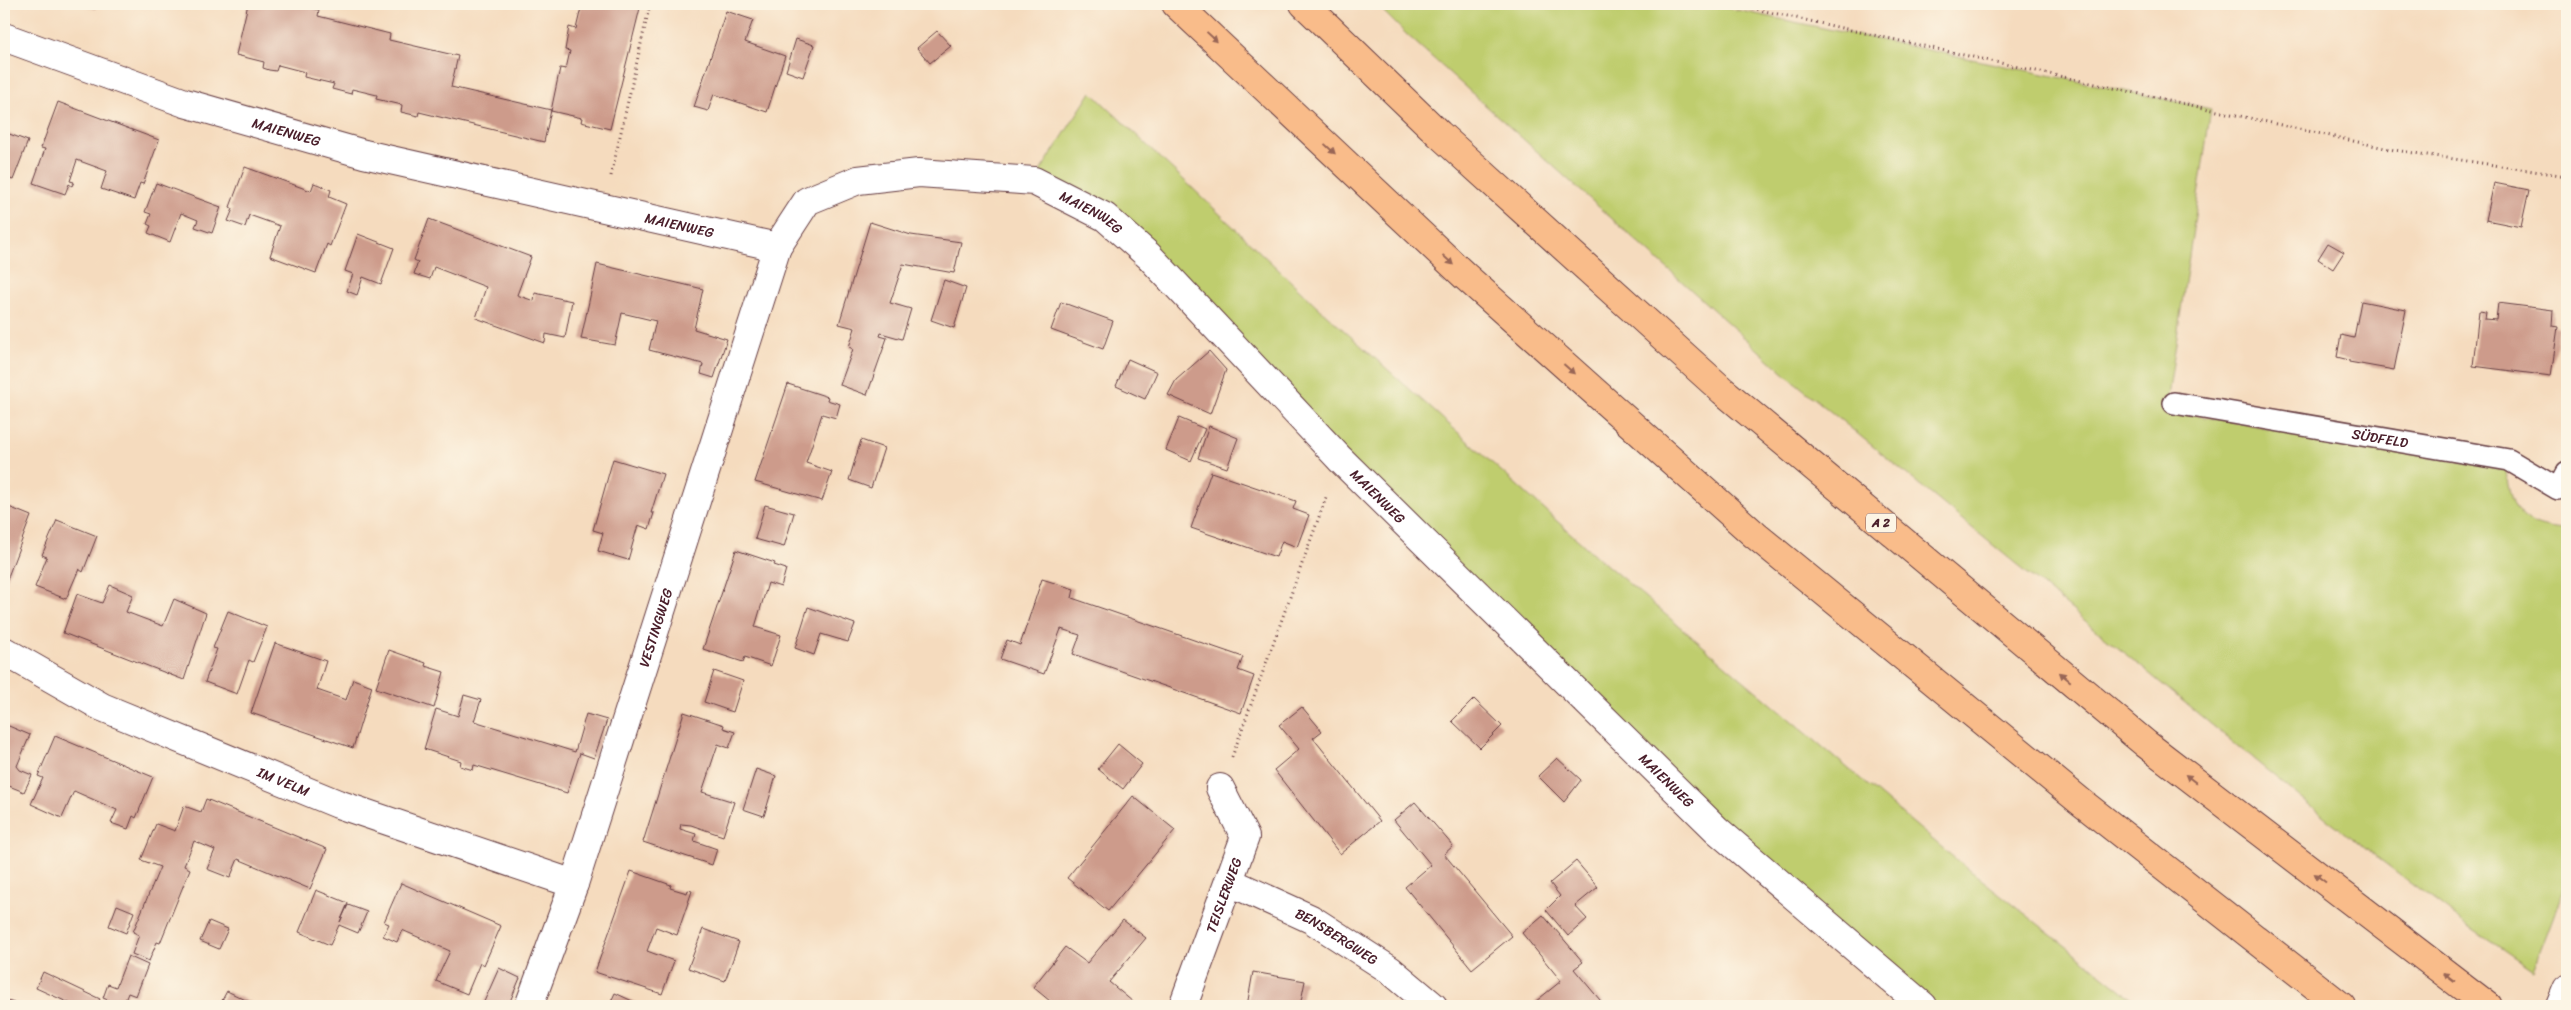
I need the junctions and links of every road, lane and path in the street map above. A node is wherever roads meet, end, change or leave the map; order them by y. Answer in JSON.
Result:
{"nodes":[{"id":1,"x":650,"y":4,"type":"edge"},
{"id":2,"x":1176,"y":4,"type":"edge"},
{"id":3,"x":1304,"y":4,"type":"edge"},
{"id":4,"x":1733,"y":4,"type":"edge"},
{"id":5,"x":4,"y":37,"type":"edge"},
{"id":6,"x":2567,"y":176,"type":"edge"},
{"id":7,"x":603,"y":208,"type":"junction"},
{"id":8,"x":777,"y":247,"type":"junction"},
{"id":9,"x":2174,"y":403,"type":"dead end"},
{"id":10,"x":1340,"y":459,"type":"junction"},
{"id":11,"x":2567,"y":472,"type":"edge"},
{"id":12,"x":4,"y":651,"type":"edge"},
{"id":13,"x":1220,"y":788,"type":"joint"},
{"id":14,"x":1230,"y":882,"type":"junction"},
{"id":15,"x":574,"y":884,"type":"junction"},
{"id":16,"x":2567,"y":988,"type":"edge"},
{"id":17,"x":529,"y":1006,"type":"edge"},
{"id":18,"x":1183,"y":1006,"type":"edge"},
{"id":19,"x":1433,"y":1006,"type":"edge"},
{"id":20,"x":1923,"y":1006,"type":"edge"},
{"id":21,"x":2341,"y":1006,"type":"edge"},
{"id":22,"x":2488,"y":1006,"type":"edge"},
{"id":23,"x":2560,"y":1006,"type":"edge"}],
"edges":[{"from":1,"to":7,"type":"path"},
{"from":2,"to":21,"type":"highway","one_way":true},
{"from":22,"to":3,"type":"highway","number":"A 2","one_way":true},
{"from":4,"to":6,"type":"path"},
{"from":5,"to":7,"type":"street","name":"MAIENWEG"},
{"from":7,"to":8,"type":"street","name":"MAIENWEG"},
{"from":8,"to":10,"type":"street","name":"MAIENWEG"},
{"from":8,"to":15,"type":"street","name":"VESTINGWEG"},
{"from":9,"to":11,"type":"lane","name":"SÜDFELD"},
{"from":10,"to":13,"type":"path"},
{"from":10,"to":20,"type":"street","name":"MAIENWEG"},
{"from":12,"to":15,"type":"street","name":"IM VELM"},
{"from":13,"to":14,"type":"street","name":"TEISLERWEG"},
{"from":14,"to":18,"type":"street","name":"TEISLERWEG"},
{"from":14,"to":19,"type":"street","name":"BENSBERGWEG"},
{"from":15,"to":17,"type":"street","name":"VESTINGWEG"},
{"from":16,"to":23,"type":"street"}]}
